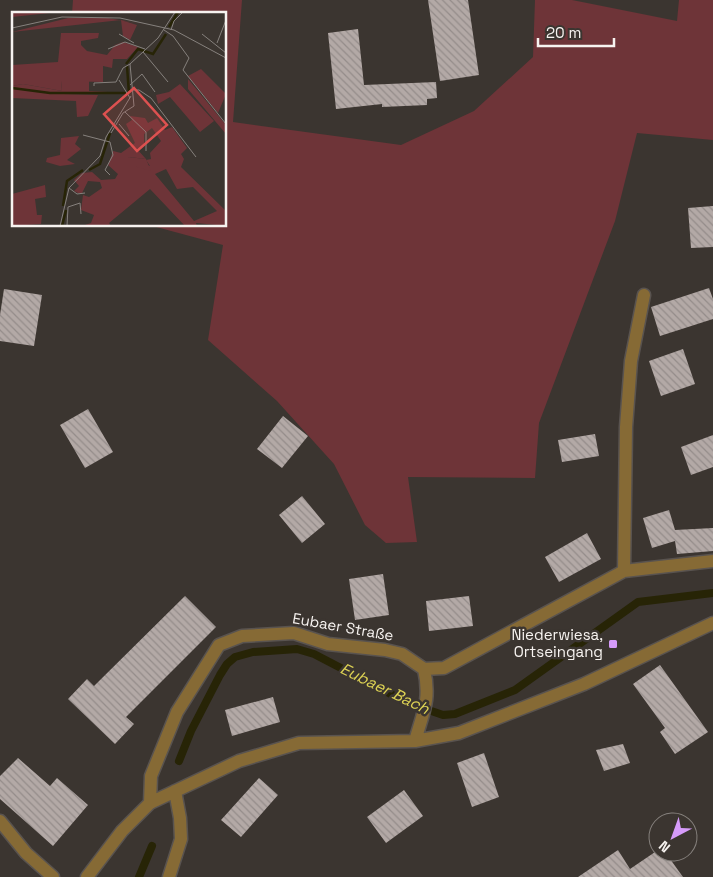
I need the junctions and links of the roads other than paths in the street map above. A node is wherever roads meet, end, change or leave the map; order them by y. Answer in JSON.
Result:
{"nodes":[{"id":1,"x":644,"y":295,"type":"dead end"},
{"id":2,"x":713,"y":561,"type":"edge"},
{"id":3,"x":624,"y":571,"type":"junction"},
{"id":4,"x":713,"y":623,"type":"edge"},
{"id":5,"x":424,"y":669,"type":"junction"},
{"id":6,"x":416,"y":741,"type":"junction"},
{"id":7,"x":175,"y":791,"type":"junction"},
{"id":8,"x":150,"y":803,"type":"junction"},
{"id":9,"x":0,"y":821,"type":"edge"},
{"id":10,"x":53,"y":877,"type":"edge"},
{"id":11,"x":87,"y":877,"type":"edge"},
{"id":12,"x":170,"y":877,"type":"edge"}],
"edges":[{"from":1,"to":3,"type":"street"},
{"from":2,"to":3,"type":"street"},
{"from":3,"to":5,"type":"street"},
{"from":4,"to":6,"type":"street"},
{"from":5,"to":6,"type":"street"},
{"from":5,"to":8,"type":"street","name":"Eubaer Straße"},
{"from":6,"to":7,"type":"street"},
{"from":7,"to":8,"type":"street"},
{"from":7,"to":12,"type":"street"},
{"from":8,"to":11,"type":"street"},
{"from":9,"to":10,"type":"street"}]}
